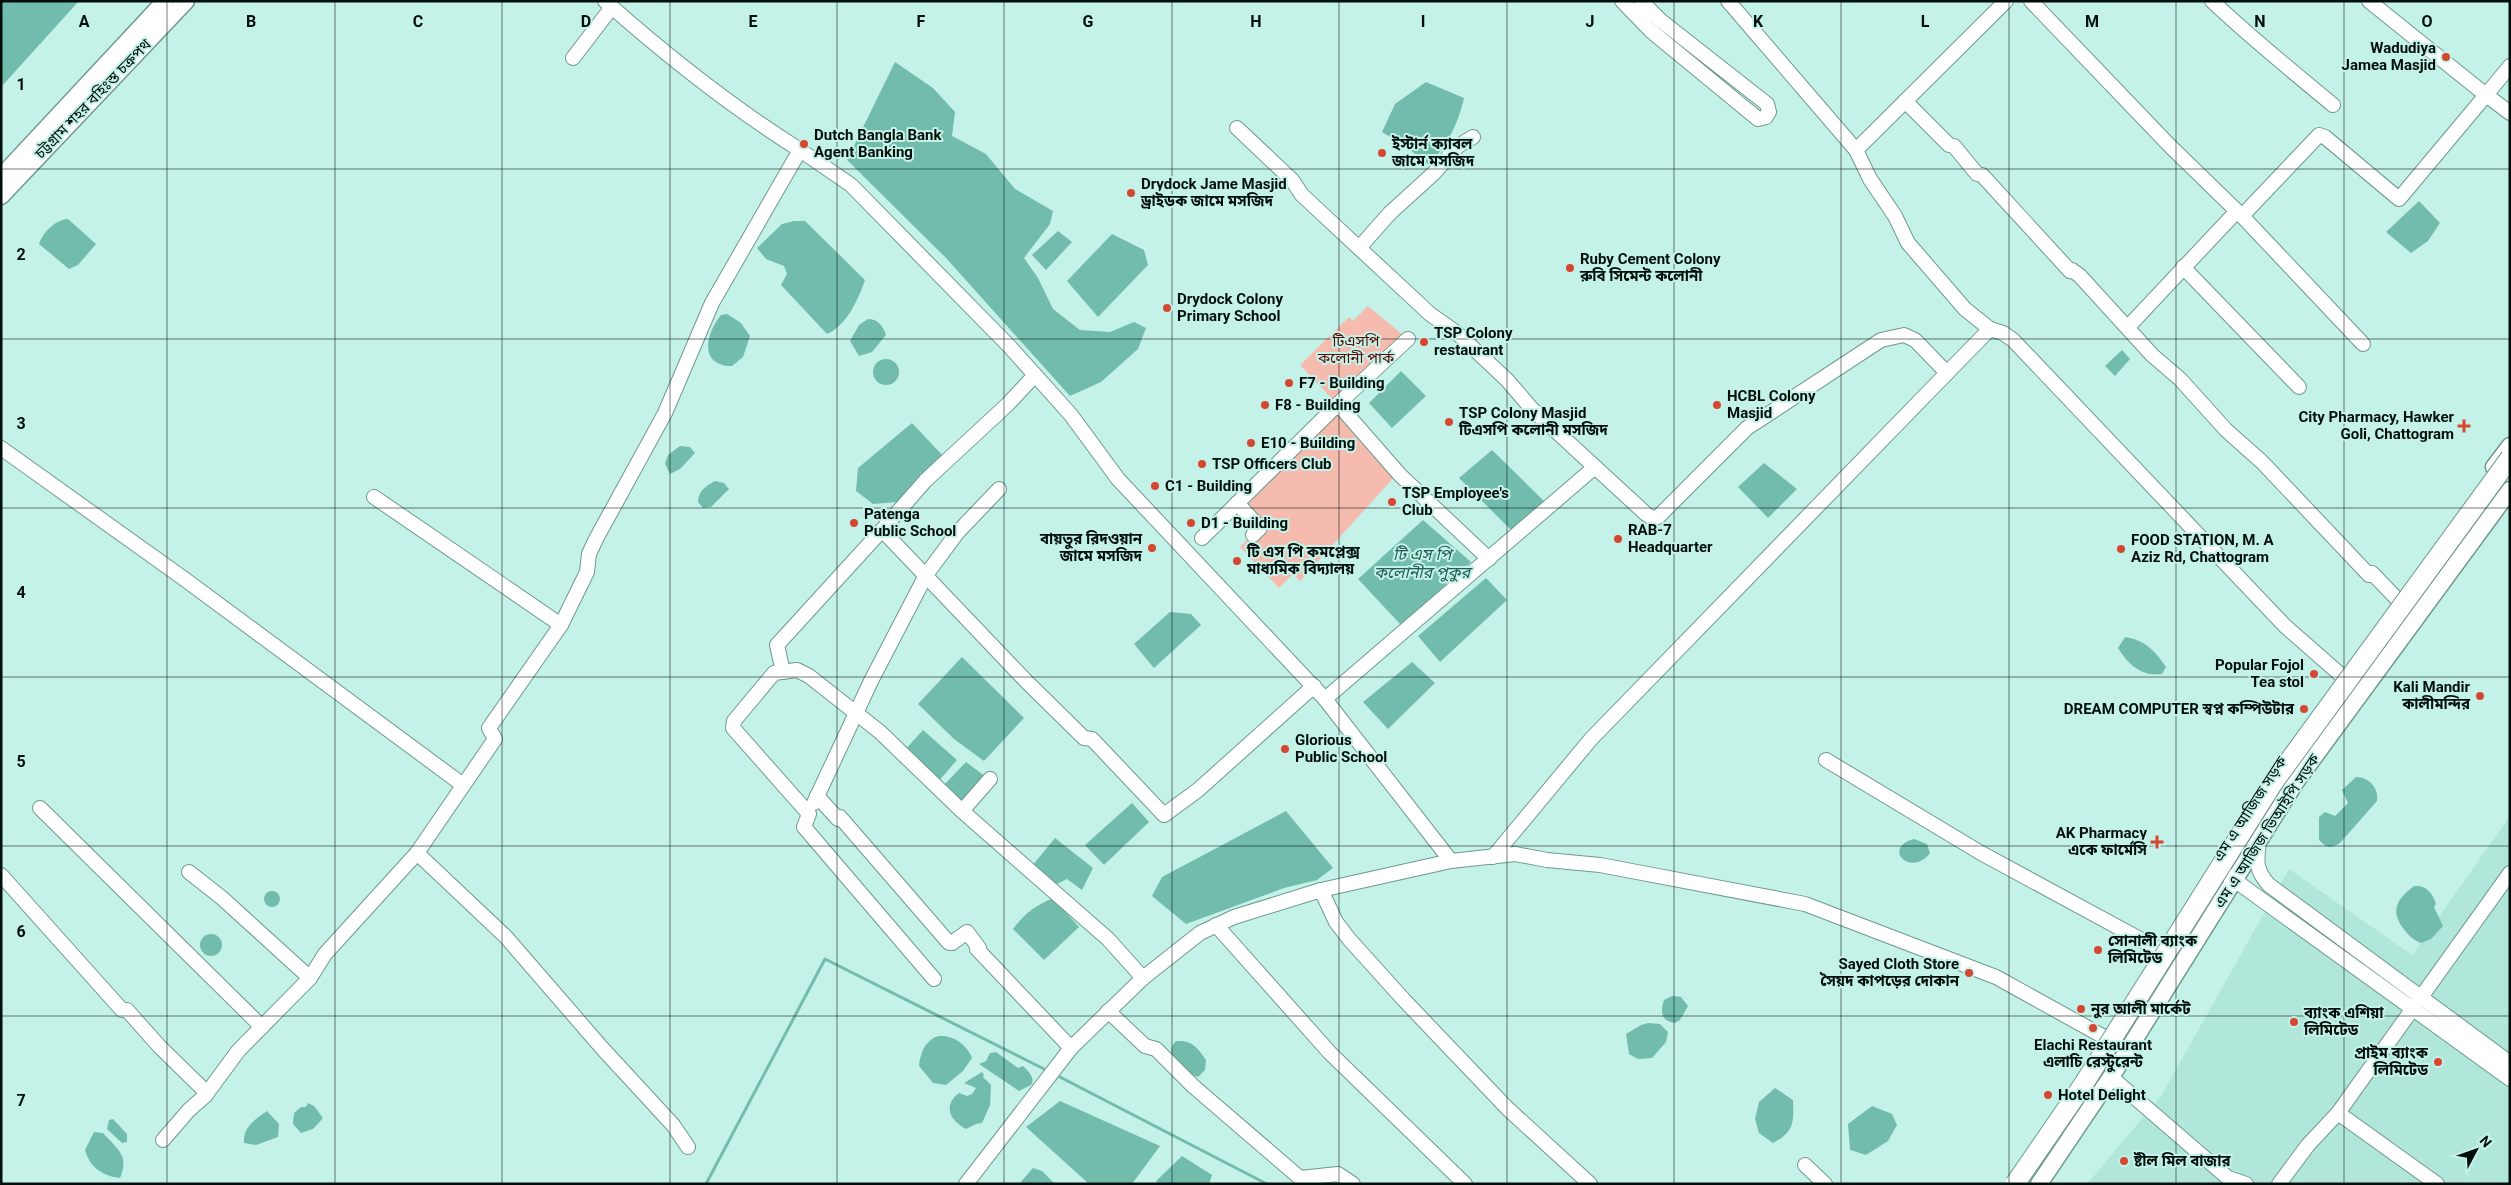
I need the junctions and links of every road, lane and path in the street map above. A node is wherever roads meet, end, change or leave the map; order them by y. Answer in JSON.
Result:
{"nodes":[{"id":1,"x":165,"y":1,"type":"edge"},
{"id":2,"x":186,"y":1,"type":"edge"},
{"id":3,"x":1622,"y":1,"type":"edge"},
{"id":4,"x":1641,"y":1,"type":"edge"},
{"id":5,"x":1728,"y":1,"type":"edge"},
{"id":6,"x":2006,"y":1,"type":"edge"},
{"id":7,"x":2031,"y":1,"type":"edge"},
{"id":8,"x":2212,"y":1,"type":"edge"},
{"id":9,"x":2369,"y":1,"type":"edge"},
{"id":10,"x":609,"y":4,"type":"edge"},
{"id":11,"x":573,"y":58,"type":"dead end"},
{"id":12,"x":2510,"y":66,"type":"edge"},
{"id":13,"x":2486,"y":95,"type":"junction"},
{"id":14,"x":1905,"y":101,"type":"junction"},
{"id":15,"x":2334,"y":106,"type":"dead end"},
{"id":16,"x":2510,"y":113,"type":"edge"},
{"id":17,"x":1237,"y":128,"type":"dead end"},
{"id":18,"x":1473,"y":137,"type":"dead end"},
{"id":19,"x":800,"y":150,"type":"junction"},
{"id":20,"x":1856,"y":150,"type":"junction"},
{"id":21,"x":1,"y":177,"type":"edge"},
{"id":22,"x":1,"y":196,"type":"edge"},
{"id":23,"x":2239,"y":214,"type":"junction"},
{"id":24,"x":1359,"y":248,"type":"junction"},
{"id":25,"x":2183,"y":268,"type":"junction"},
{"id":26,"x":2128,"y":327,"type":"junction"},
{"id":27,"x":1990,"y":329,"type":"junction"},
{"id":28,"x":1408,"y":340,"type":"dead end"},
{"id":29,"x":2363,"y":344,"type":"dead end"},
{"id":30,"x":1947,"y":373,"type":"junction"},
{"id":31,"x":1035,"y":375,"type":"junction"},
{"id":32,"x":2299,"y":387,"type":"dead end"},
{"id":33,"x":1338,"y":404,"type":"junction"},
{"id":34,"x":2510,"y":446,"type":"edge"},
{"id":35,"x":1,"y":448,"type":"edge"},
{"id":36,"x":2510,"y":458,"type":"edge"},
{"id":37,"x":1595,"y":467,"type":"junction"},
{"id":38,"x":2510,"y":479,"type":"edge"},
{"id":39,"x":999,"y":489,"type":"dead end"},
{"id":40,"x":2510,"y":490,"type":"edge"},
{"id":41,"x":374,"y":497,"type":"dead end"},
{"id":42,"x":1237,"y":503,"type":"junction"},
{"id":43,"x":882,"y":530,"type":"junction"},
{"id":44,"x":1253,"y":535,"type":"dead end"},
{"id":45,"x":1202,"y":538,"type":"dead end"},
{"id":46,"x":1489,"y":559,"type":"junction"},
{"id":47,"x":926,"y":574,"type":"junction"},
{"id":48,"x":2397,"y":599,"type":"junction"},
{"id":49,"x":561,"y":625,"type":"junction"},
{"id":50,"x":783,"y":672,"type":"junction"},
{"id":51,"x":2342,"y":676,"type":"junction"},
{"id":52,"x":1314,"y":686,"type":"junction"},
{"id":53,"x":1325,"y":699,"type":"junction"},
{"id":54,"x":856,"y":713,"type":"junction"},
{"id":55,"x":1826,"y":760,"type":"dead end"},
{"id":56,"x":990,"y":779,"type":"dead end"},
{"id":57,"x":463,"y":785,"type":"junction"},
{"id":58,"x":817,"y":796,"type":"junction"},
{"id":59,"x":40,"y":808,"type":"dead end"},
{"id":60,"x":962,"y":811,"type":"junction"},
{"id":61,"x":809,"y":814,"type":"junction"},
{"id":62,"x":2260,"y":837,"type":"junction"},
{"id":63,"x":417,"y":853,"type":"junction"},
{"id":64,"x":1493,"y":857,"type":"junction"},
{"id":65,"x":1451,"y":860,"type":"junction"},
{"id":66,"x":2213,"y":866,"type":"junction"},
{"id":67,"x":190,"y":872,"type":"dead end"},
{"id":68,"x":2510,"y":872,"type":"edge"},
{"id":69,"x":1,"y":875,"type":"edge"},
{"id":70,"x":2235,"y":880,"type":"junction"},
{"id":71,"x":1321,"y":890,"type":"junction"},
{"id":72,"x":1216,"y":926,"type":"junction"},
{"id":73,"x":2160,"y":950,"type":"junction"},
{"id":74,"x":310,"y":978,"type":"junction"},
{"id":75,"x":1143,"y":978,"type":"junction"},
{"id":76,"x":934,"y":979,"type":"dead end"},
{"id":77,"x":2417,"y":1003,"type":"junction"},
{"id":78,"x":1108,"y":1011,"type":"junction"},
{"id":79,"x":262,"y":1027,"type":"junction"},
{"id":80,"x":2106,"y":1038,"type":"junction"},
{"id":81,"x":1071,"y":1048,"type":"junction"},
{"id":82,"x":2510,"y":1062,"type":"edge"},
{"id":83,"x":2111,"y":1077,"type":"junction"},
{"id":84,"x":2510,"y":1079,"type":"edge"},
{"id":85,"x":207,"y":1093,"type":"junction"},
{"id":86,"x":2338,"y":1113,"type":"junction"},
{"id":87,"x":163,"y":1140,"type":"dead end"},
{"id":88,"x":688,"y":1146,"type":"dead end"},
{"id":89,"x":1805,"y":1165,"type":"dead end"},
{"id":90,"x":966,"y":1184,"type":"edge"},
{"id":91,"x":1353,"y":1184,"type":"edge"},
{"id":92,"x":1465,"y":1184,"type":"edge"},
{"id":93,"x":1590,"y":1184,"type":"edge"},
{"id":94,"x":1825,"y":1184,"type":"edge"},
{"id":95,"x":2007,"y":1184,"type":"edge"},
{"id":96,"x":2015,"y":1184,"type":"edge"},
{"id":97,"x":2029,"y":1184,"type":"edge"},
{"id":98,"x":2039,"y":1184,"type":"edge"},
{"id":99,"x":2246,"y":1184,"type":"edge"},
{"id":100,"x":2279,"y":1184,"type":"edge"},
{"id":101,"x":2437,"y":1184,"type":"edge"}],
"edges":[{"from":1,"to":21,"type":"main road","name":"চট্টগ্রাম শহর বহিঃস্ত চক্রপথ"},
{"from":2,"to":22,"type":"main road","name":"চট্টগ্রাম শহর বহিঃস্ত চক্রপথ"},
{"from":3,"to":4,"type":"street"},
{"from":5,"to":20,"type":"street"},
{"from":6,"to":14,"type":"street"},
{"from":7,"to":23,"type":"street"},
{"from":8,"to":15,"type":"street"},
{"from":9,"to":13,"type":"street"},
{"from":10,"to":11,"type":"street"},
{"from":10,"to":19,"type":"street"},
{"from":12,"to":13,"type":"street"},
{"from":13,"to":16,"type":"street"},
{"from":13,"to":23,"type":"street"},
{"from":14,"to":20,"type":"street"},
{"from":14,"to":26,"type":"street"},
{"from":17,"to":24,"type":"street"},
{"from":18,"to":24,"type":"street"},
{"from":19,"to":31,"type":"street"},
{"from":19,"to":49,"type":"street"},
{"from":20,"to":27,"type":"street"},
{"from":23,"to":25,"type":"street"},
{"from":23,"to":29,"type":"street"},
{"from":24,"to":37,"type":"street"},
{"from":25,"to":26,"type":"street"},
{"from":25,"to":32,"type":"street"},
{"from":26,"to":48,"type":"street"},
{"from":27,"to":30,"type":"street"},
{"from":27,"to":51,"type":"street"},
{"from":28,"to":33,"type":"street"},
{"from":30,"to":37,"type":"street"},
{"from":30,"to":64,"type":"street"},
{"from":31,"to":43,"type":"street"},
{"from":31,"to":52,"type":"street"},
{"from":33,"to":42,"type":"street"},
{"from":33,"to":46,"type":"street"},
{"from":34,"to":48,"type":"main road","name":"এম এ আজিজ সড়ক"},
{"from":35,"to":57,"type":"street"},
{"from":36,"to":96,"type":"highway","bridge":true},
{"from":37,"to":46,"type":"street"},
{"from":38,"to":97,"type":"highway"},
{"from":39,"to":47,"type":"street"},
{"from":40,"to":62,"type":"main road","name":"এম এ আজিজ ভিআইপি সড়ক"},
{"from":41,"to":49,"type":"street"},
{"from":42,"to":44,"type":"street"},
{"from":42,"to":45,"type":"street"},
{"from":43,"to":47,"type":"street"},
{"from":43,"to":50,"type":"street"},
{"from":46,"to":53,"type":"street"},
{"from":47,"to":52,"type":"street"},
{"from":47,"to":54,"type":"street"},
{"from":48,"to":51,"type":"main road","name":"এম এ আজিজ সড়ক"},
{"from":49,"to":57,"type":"street"},
{"from":50,"to":54,"type":"street"},
{"from":50,"to":61,"type":"street"},
{"from":51,"to":66,"type":"main road","name":"এম এ আজিজ সড়ক"},
{"from":52,"to":53,"type":"street"},
{"from":53,"to":65,"type":"street"},
{"from":54,"to":58,"type":"street"},
{"from":54,"to":60,"type":"street"},
{"from":55,"to":73,"type":"street"},
{"from":56,"to":60,"type":"street"},
{"from":57,"to":63,"type":"street"},
{"from":58,"to":61,"type":"street"},
{"from":58,"to":81,"type":"street"},
{"from":59,"to":79,"type":"street"},
{"from":60,"to":75,"type":"street"},
{"from":61,"to":76,"type":"street"},
{"from":62,"to":70,"type":"main road","name":"এম এ আজিজ ভিআইপি সড়ক"},
{"from":62,"to":77,"type":"street"},
{"from":63,"to":74,"type":"street"},
{"from":63,"to":88,"type":"street"},
{"from":64,"to":65,"type":"street"},
{"from":64,"to":80,"type":"street"},
{"from":65,"to":71,"type":"street"},
{"from":66,"to":70,"type":"street"},
{"from":66,"to":73,"type":"main road","name":"এম এ আজিজ সড়ক"},
{"from":67,"to":74,"type":"street"},
{"from":68,"to":77,"type":"street"},
{"from":69,"to":85,"type":"street"},
{"from":70,"to":77,"type":"street"},
{"from":70,"to":83,"type":"main road","name":"এম এ আজিজ ভিআইপি সড়ক"},
{"from":71,"to":72,"type":"street"},
{"from":71,"to":93,"type":"street"},
{"from":72,"to":75,"type":"street"},
{"from":72,"to":92,"type":"street"},
{"from":73,"to":80,"type":"main road","name":"এম এ আজিজ সড়ক"},
{"from":74,"to":79,"type":"street"},
{"from":75,"to":78,"type":"street"},
{"from":77,"to":82,"type":"street"},
{"from":77,"to":84,"type":"street"},
{"from":77,"to":86,"type":"street"},
{"from":78,"to":81,"type":"street"},
{"from":78,"to":91,"type":"street"},
{"from":79,"to":85,"type":"street"},
{"from":80,"to":95,"type":"main road","name":"এম এ আজিজ সড়ক"},
{"from":81,"to":90,"type":"street"},
{"from":83,"to":98,"type":"main road","name":"এম এ আজিজ ভিআইপি সড়ক"},
{"from":83,"to":99,"type":"street"},
{"from":85,"to":87,"type":"street"},
{"from":86,"to":100,"type":"street"},
{"from":86,"to":101,"type":"street"},
{"from":89,"to":94,"type":"street"}]}
